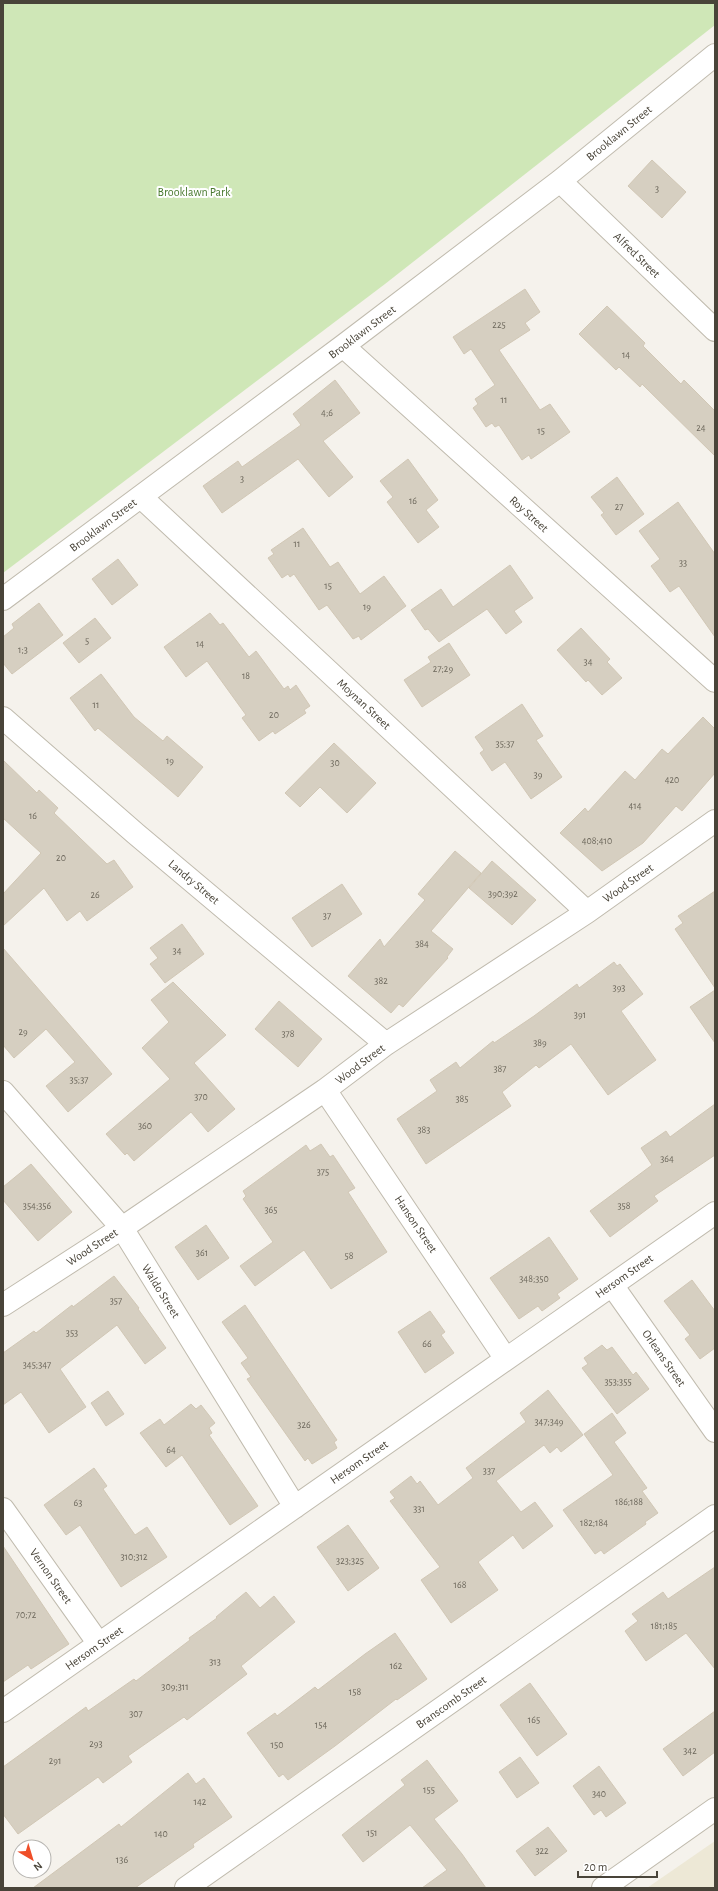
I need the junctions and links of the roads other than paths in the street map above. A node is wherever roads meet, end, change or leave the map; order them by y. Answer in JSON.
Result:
{"nodes":[{"id":1,"x":715,"y":55,"type":"edge"},
{"id":2,"x":560,"y":180,"type":"junction"},
{"id":3,"x":715,"y":330,"type":"edge"},
{"id":4,"x":343,"y":346,"type":"junction"},
{"id":5,"x":141,"y":497,"type":"junction"},
{"id":6,"x":3,"y":599,"type":"edge"},
{"id":7,"x":715,"y":681,"type":"edge"},
{"id":8,"x":3,"y":718,"type":"edge"},
{"id":9,"x":715,"y":821,"type":"edge"},
{"id":10,"x":587,"y":912,"type":"junction"},
{"id":11,"x":386,"y":1044,"type":"junction"},
{"id":12,"x":325,"y":1090,"type":"junction"},
{"id":13,"x":3,"y":1092,"type":"edge"},
{"id":14,"x":715,"y":1212,"type":"edge"},
{"id":15,"x":122,"y":1228,"type":"junction"},
{"id":16,"x":612,"y":1285,"type":"junction"},
{"id":17,"x":3,"y":1305,"type":"edge"},
{"id":18,"x":506,"y":1358,"type":"junction"},
{"id":19,"x":715,"y":1431,"type":"edge"},
{"id":20,"x":295,"y":1507,"type":"junction"},
{"id":21,"x":3,"y":1508,"type":"edge"},
{"id":22,"x":715,"y":1516,"type":"edge"},
{"id":23,"x":99,"y":1644,"type":"junction"},
{"id":24,"x":3,"y":1711,"type":"edge"},
{"id":25,"x":715,"y":1809,"type":"edge"},
{"id":26,"x":186,"y":1888,"type":"edge"},
{"id":27,"x":603,"y":1888,"type":"edge"}],
"edges":[{"from":1,"to":2,"type":"street","name":"Brooklawn Street"},
{"from":2,"to":3,"type":"street","name":"Alfred Street"},
{"from":2,"to":4,"type":"street","name":"Brooklawn Street"},
{"from":4,"to":5,"type":"street","name":"Brooklawn Street"},
{"from":4,"to":7,"type":"street","name":"Roy Street"},
{"from":5,"to":6,"type":"street","name":"Brooklawn Street"},
{"from":5,"to":10,"type":"street","name":"Moynan Street"},
{"from":8,"to":11,"type":"street","name":"Landry Street"},
{"from":9,"to":10,"type":"street","name":"Wood Street"},
{"from":10,"to":11,"type":"street","name":"Wood Street"},
{"from":11,"to":12,"type":"street","name":"Wood Street"},
{"from":12,"to":15,"type":"street","name":"Wood Street"},
{"from":12,"to":18,"type":"street","name":"Hanson Street"},
{"from":13,"to":15,"type":"street","name":"Waldo Street"},
{"from":14,"to":16,"type":"street","name":"Hersom Street"},
{"from":15,"to":17,"type":"street","name":"Wood Street"},
{"from":15,"to":20,"type":"street","name":"Waldo Street"},
{"from":16,"to":18,"type":"street","name":"Hersom Street"},
{"from":16,"to":19,"type":"street","name":"Orleans Street"},
{"from":18,"to":20,"type":"street","name":"Hersom Street"},
{"from":20,"to":23,"type":"street","name":"Hersom Street"},
{"from":21,"to":23,"type":"street","name":"Vernon Street"},
{"from":22,"to":26,"type":"street","name":"Branscomb Street"},
{"from":23,"to":24,"type":"street","name":"Hersom Street"},
{"from":25,"to":27,"type":"street"}]}
